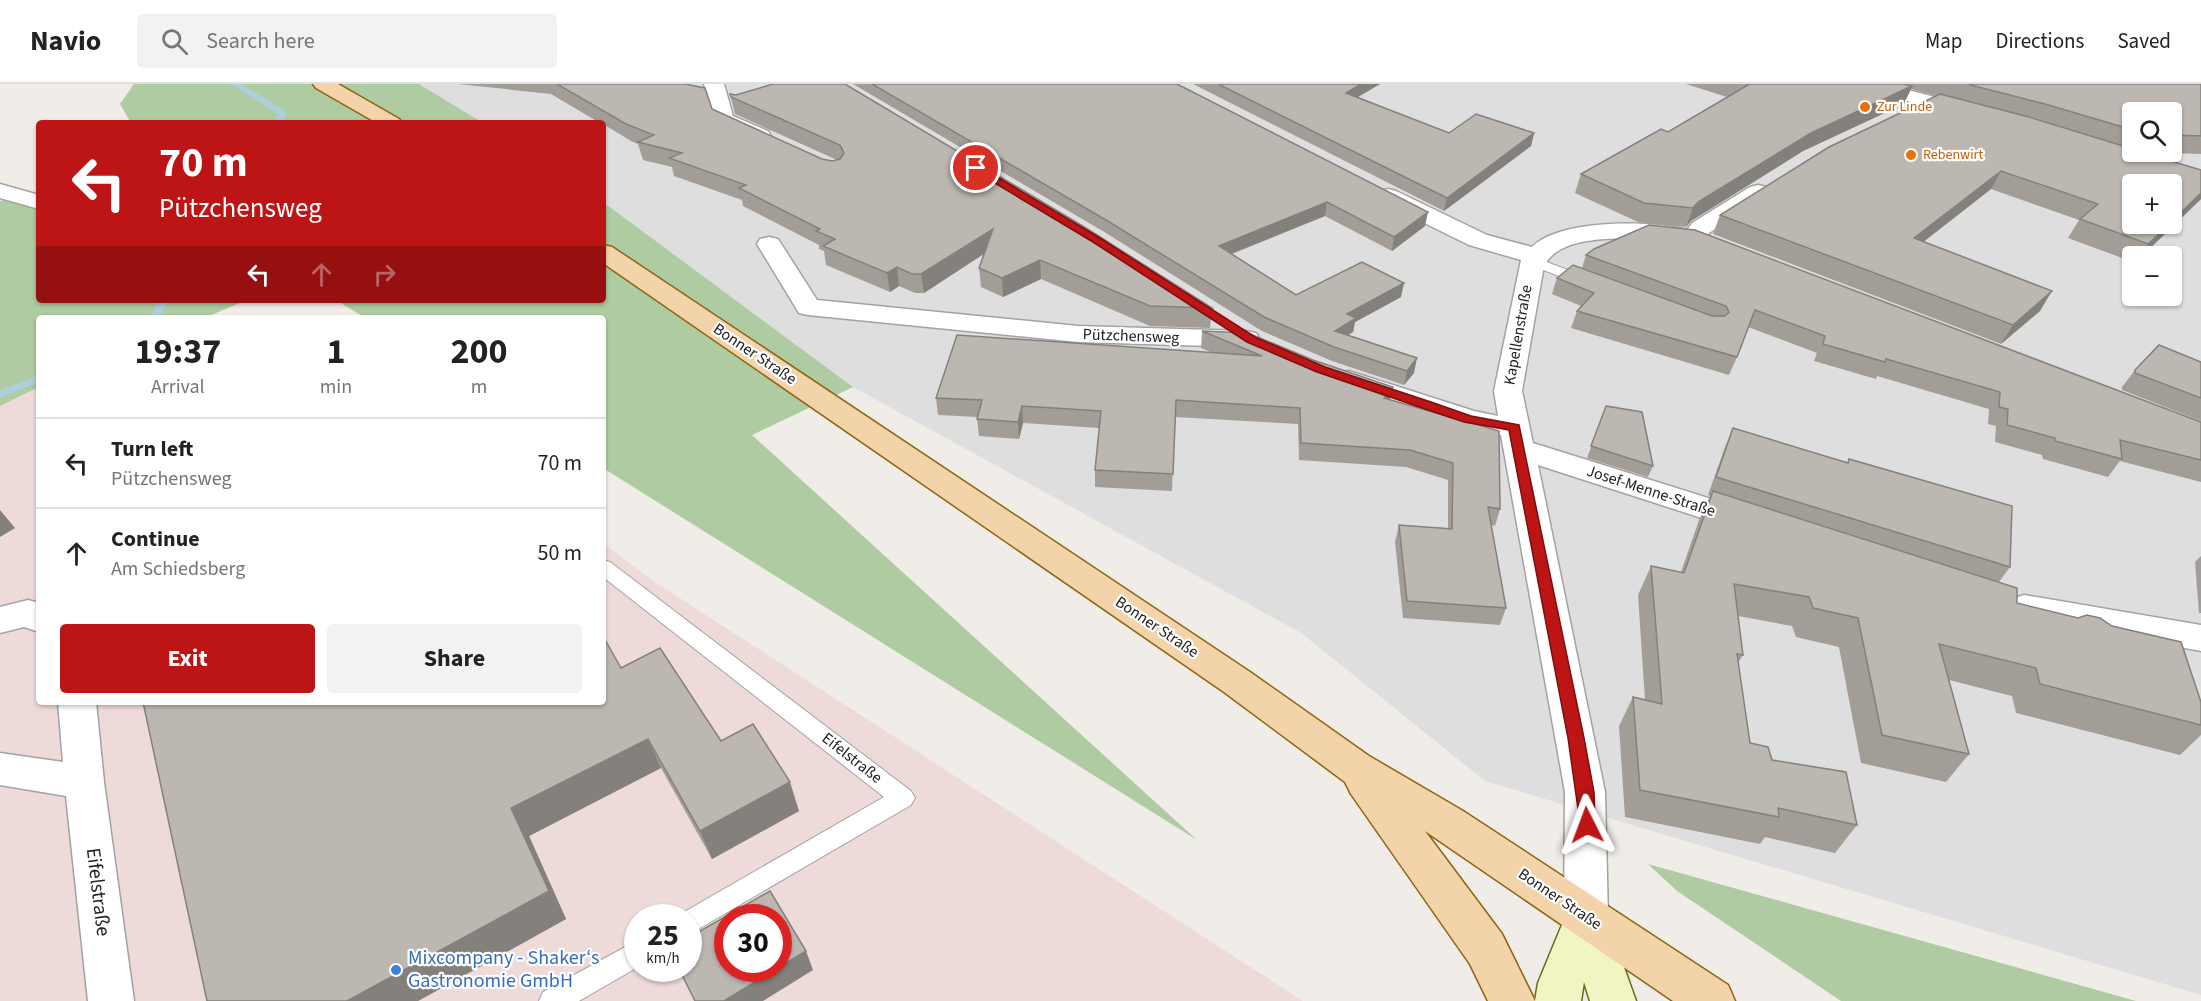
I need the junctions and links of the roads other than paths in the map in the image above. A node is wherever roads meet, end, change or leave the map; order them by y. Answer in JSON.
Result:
{"nodes":[{"id":1,"x":323,"y":84,"type":"edge"},
{"id":2,"x":714,"y":84,"type":"edge"},
{"id":3,"x":1862,"y":84,"type":"edge"},
{"id":4,"x":1929,"y":102,"type":"junction"},
{"id":5,"x":1899,"y":116,"type":"edge"},
{"id":6,"x":1987,"y":117,"type":"edge"},
{"id":7,"x":387,"y":120,"type":"edge"},
{"id":8,"x":774,"y":143,"type":"edge"},
{"id":9,"x":1771,"y":184,"type":"edge"},
{"id":10,"x":1367,"y":185,"type":"edge"},
{"id":11,"x":0,"y":191,"type":"edge"},
{"id":12,"x":36,"y":201,"type":"edge"},
{"id":13,"x":769,"y":244,"type":"dead end"},
{"id":14,"x":606,"y":254,"type":"edge"},
{"id":15,"x":1534,"y":259,"type":"junction"},
{"id":16,"x":1607,"y":289,"type":"edge"},
{"id":17,"x":1213,"y":315,"type":"edge"},
{"id":18,"x":1321,"y":369,"type":"edge"},
{"id":19,"x":1516,"y":438,"type":"junction"},
{"id":20,"x":1775,"y":530,"type":"edge"},
{"id":21,"x":606,"y":569,"type":"edge"},
{"id":22,"x":2000,"y":602,"type":"edge"},
{"id":23,"x":36,"y":617,"type":"edge"},
{"id":24,"x":0,"y":620,"type":"edge"},
{"id":25,"x":2201,"y":638,"type":"edge"},
{"id":26,"x":84,"y":711,"type":"edge"},
{"id":27,"x":1355,"y":768,"type":"junction"},
{"id":28,"x":0,"y":769,"type":"edge"},
{"id":29,"x":84,"y":782,"type":"junction"},
{"id":30,"x":702,"y":915,"type":"edge"},
{"id":31,"x":1586,"y":917,"type":"junction"},
{"id":32,"x":624,"y":960,"type":"edge"},
{"id":33,"x":111,"y":1001,"type":"edge"},
{"id":34,"x":553,"y":1001,"type":"edge"},
{"id":35,"x":1512,"y":1001,"type":"edge"},
{"id":36,"x":1558,"y":1001,"type":"edge"},
{"id":37,"x":1613,"y":1001,"type":"edge"},
{"id":38,"x":1712,"y":1001,"type":"edge"}],
"edges":[{"from":1,"to":7,"type":"main road"},
{"from":2,"to":8,"type":"street"},
{"from":3,"to":4,"type":"street"},
{"from":4,"to":5,"type":"street"},
{"from":4,"to":6,"type":"street"},
{"from":9,"to":15,"type":"street"},
{"from":10,"to":15,"type":"street"},
{"from":11,"to":12,"type":"street"},
{"from":13,"to":17,"type":"street","name":"Pützchensweg"},
{"from":14,"to":27,"type":"main road","name":"Bonner Straße"},
{"from":15,"to":16,"type":"lane"},
{"from":15,"to":19,"type":"street","name":"Kapellenstraße"},
{"from":18,"to":19,"type":"street"},
{"from":19,"to":20,"type":"street","name":"Josef-Menne-Straße"},
{"from":19,"to":31,"type":"street","name":"Kapellenstraße"},
{"from":21,"to":30,"type":"lane","name":"Eifelstraße"},
{"from":22,"to":25,"type":"street"},
{"from":23,"to":24,"type":"street"},
{"from":26,"to":29,"type":"street","name":"Eifelstraße"},
{"from":27,"to":31,"type":"main road","name":"Bonner Straße"},
{"from":27,"to":35,"type":"main road"},
{"from":28,"to":29,"type":"street"},
{"from":29,"to":33,"type":"street","name":"Eifelstraße"},
{"from":31,"to":36,"type":"street"},
{"from":31,"to":37,"type":"street"},
{"from":31,"to":38,"type":"main road","name":"Bonner Straße"},
{"from":32,"to":34,"type":"lane"}]}
